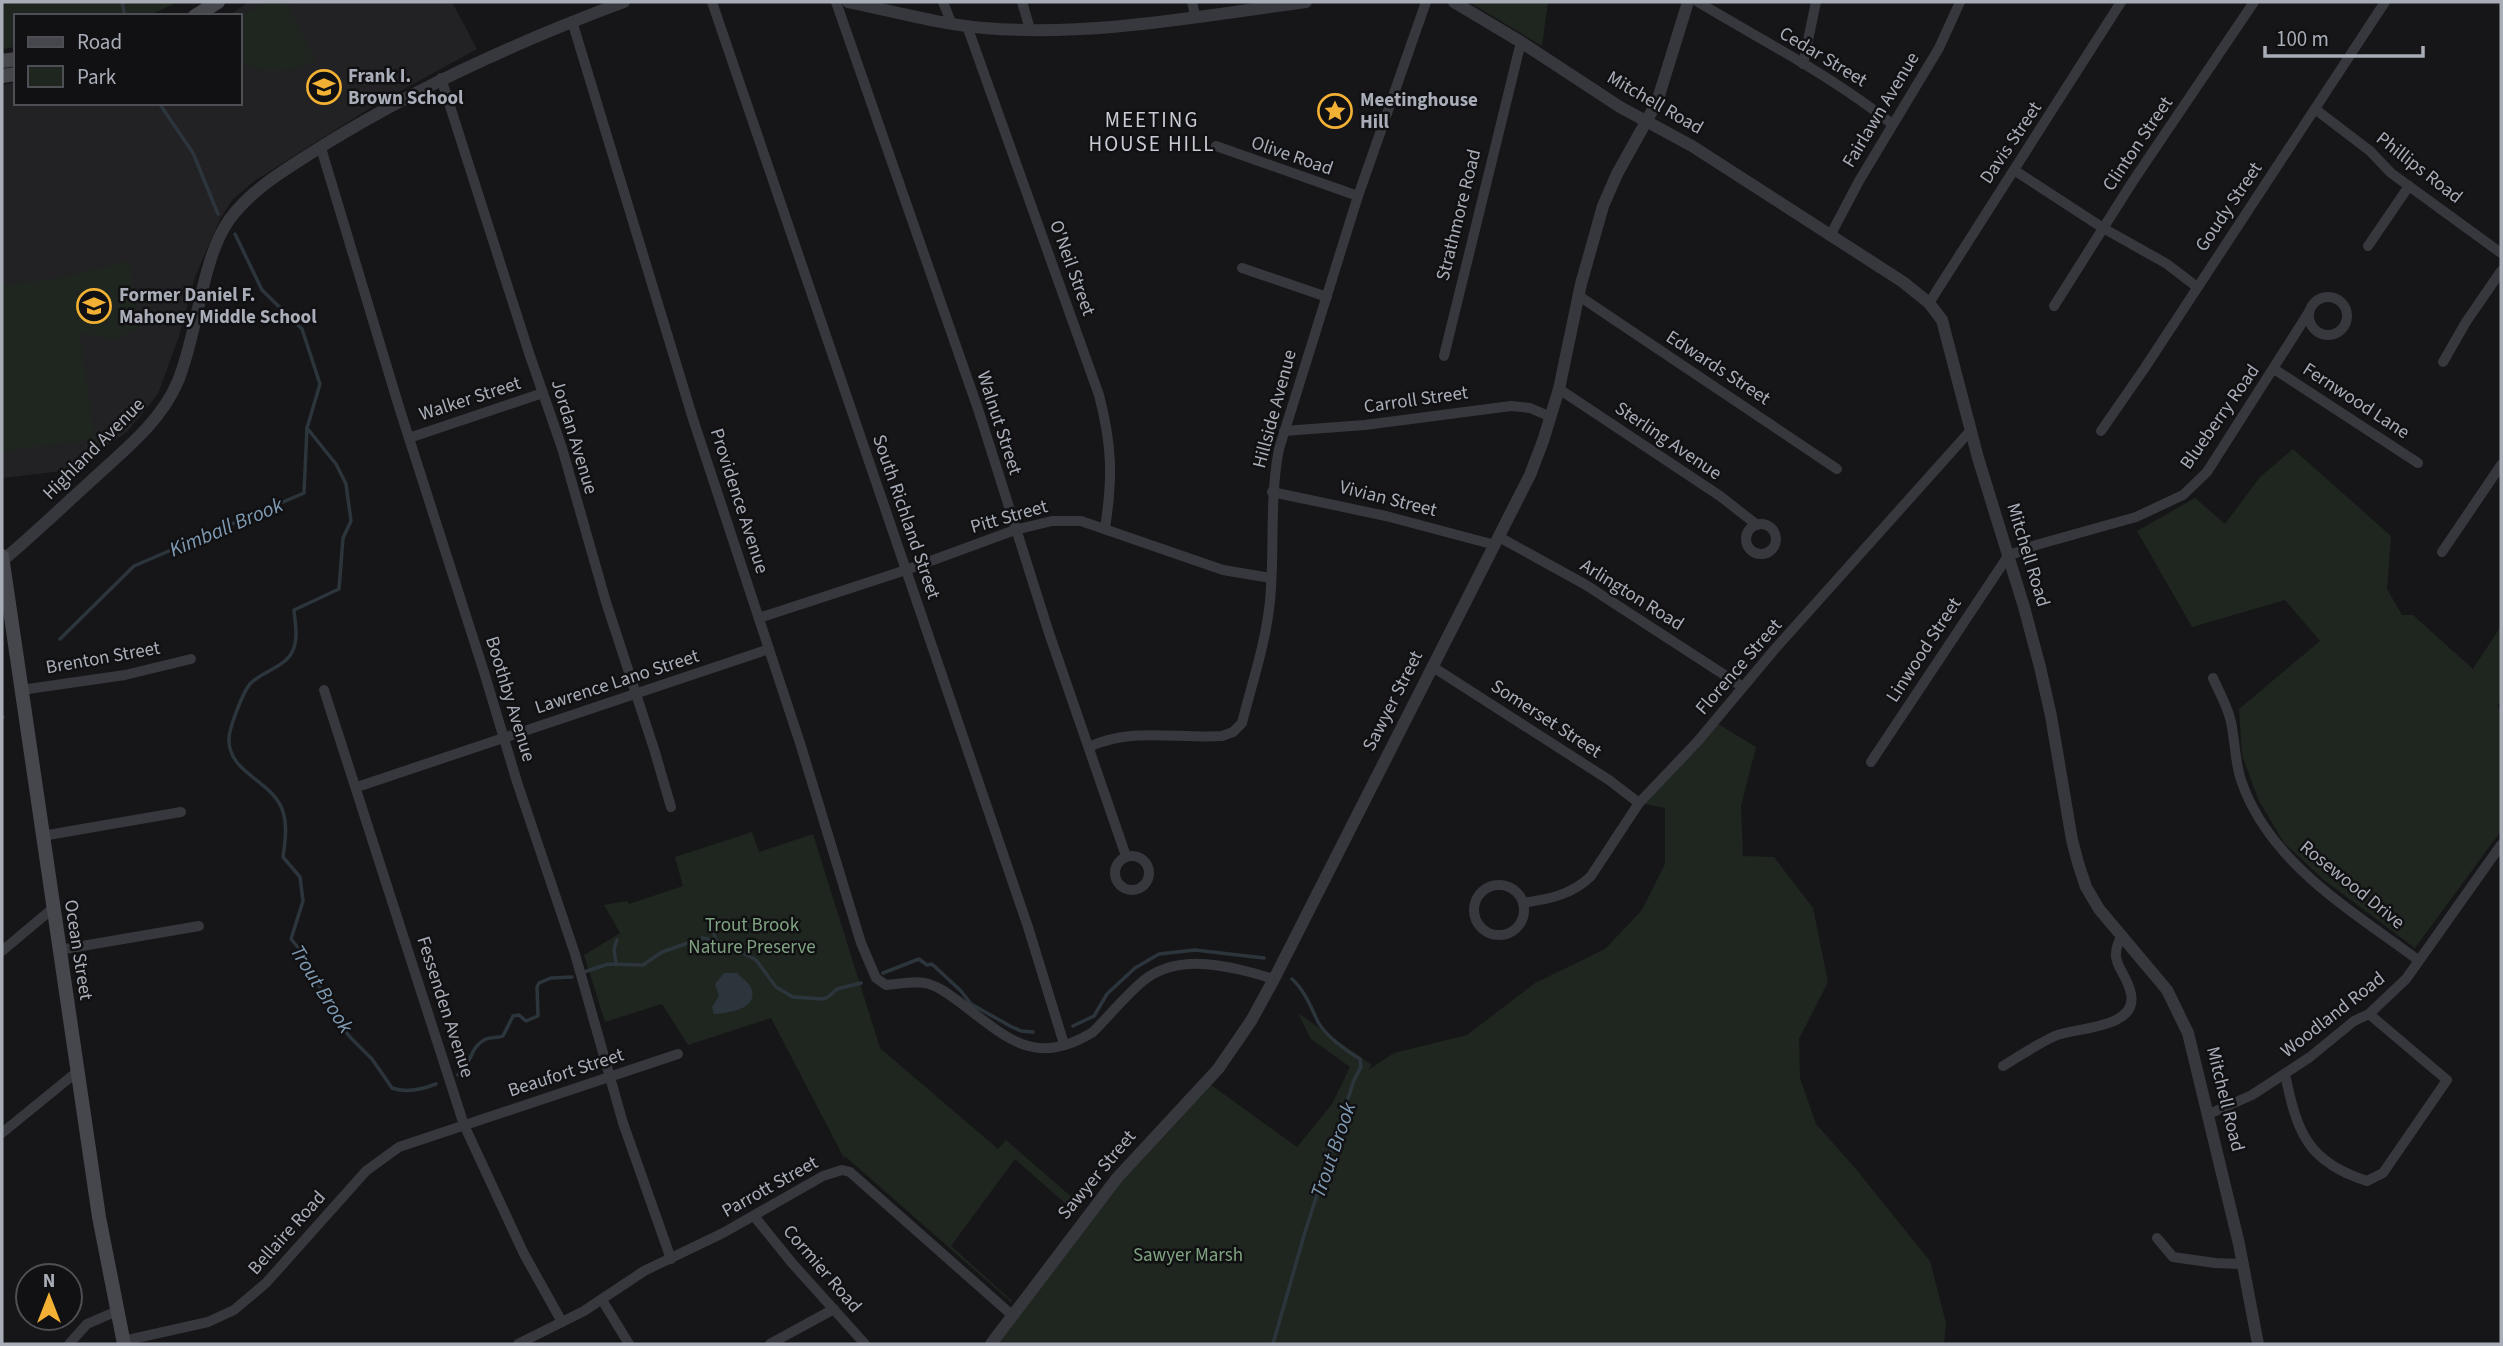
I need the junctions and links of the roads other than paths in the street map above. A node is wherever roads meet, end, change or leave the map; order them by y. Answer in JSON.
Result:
{"nodes":[{"id":1,"x":218,"y":2,"type":"edge"},
{"id":2,"x":624,"y":2,"type":"edge"},
{"id":3,"x":712,"y":2,"type":"edge"},
{"id":4,"x":836,"y":2,"type":"edge"},
{"id":5,"x":848,"y":2,"type":"edge"},
{"id":6,"x":943,"y":2,"type":"edge"},
{"id":7,"x":1022,"y":2,"type":"edge"},
{"id":8,"x":1192,"y":2,"type":"edge"},
{"id":9,"x":1306,"y":2,"type":"edge"},
{"id":10,"x":1426,"y":2,"type":"edge"},
{"id":11,"x":1454,"y":2,"type":"edge"},
{"id":12,"x":1688,"y":2,"type":"edge"},
{"id":13,"x":1698,"y":2,"type":"edge"},
{"id":14,"x":1816,"y":2,"type":"edge"},
{"id":15,"x":1960,"y":2,"type":"edge"},
{"id":16,"x":2121,"y":2,"type":"edge"},
{"id":17,"x":2254,"y":2,"type":"edge"},
{"id":18,"x":2385,"y":2,"type":"edge"},
{"id":19,"x":198,"y":14,"type":"edge"},
{"id":20,"x":1195,"y":16,"type":"junction"},
{"id":21,"x":572,"y":21,"type":"junction"},
{"id":22,"x":951,"y":22,"type":"junction"},
{"id":23,"x":967,"y":26,"type":"junction"},
{"id":24,"x":1030,"y":29,"type":"junction"},
{"id":25,"x":1521,"y":42,"type":"junction"},
{"id":26,"x":1803,"y":64,"type":"junction"},
{"id":27,"x":441,"y":78,"type":"junction"},
{"id":28,"x":2315,"y":109,"type":"junction"},
{"id":29,"x":1647,"y":121,"type":"junction"},
{"id":30,"x":1892,"y":124,"type":"junction"},
{"id":31,"x":1216,"y":146,"type":"dead end"},
{"id":32,"x":321,"y":148,"type":"junction"},
{"id":33,"x":2014,"y":170,"type":"junction"},
{"id":34,"x":2409,"y":187,"type":"junction"},
{"id":35,"x":1358,"y":197,"type":"junction"},
{"id":36,"x":2103,"y":228,"type":"junction"},
{"id":37,"x":1830,"y":236,"type":"junction"},
{"id":38,"x":2368,"y":246,"type":"dead end"},
{"id":39,"x":2501,"y":253,"type":"edge"},
{"id":40,"x":1242,"y":268,"type":"dead end"},
{"id":41,"x":2501,"y":271,"type":"edge"},
{"id":42,"x":2197,"y":287,"type":"junction"},
{"id":43,"x":1579,"y":296,"type":"junction"},
{"id":44,"x":1327,"y":297,"type":"junction"},
{"id":45,"x":1929,"y":303,"type":"junction"},
{"id":46,"x":2053,"y":306,"type":"dead end"},
{"id":47,"x":2309,"y":312,"type":"junction"},
{"id":48,"x":2320,"y":334,"type":"junction"},
{"id":49,"x":2291,"y":342,"type":"junction"},
{"id":50,"x":1444,"y":356,"type":"dead end"},
{"id":51,"x":2443,"y":362,"type":"dead end"},
{"id":52,"x":2274,"y":369,"type":"junction"},
{"id":53,"x":1559,"y":389,"type":"junction"},
{"id":54,"x":543,"y":393,"type":"junction"},
{"id":55,"x":1551,"y":417,"type":"junction"},
{"id":56,"x":1971,"y":430,"type":"junction"},
{"id":57,"x":1284,"y":431,"type":"junction"},
{"id":58,"x":2101,"y":431,"type":"dead end"},
{"id":59,"x":409,"y":438,"type":"junction"},
{"id":60,"x":2418,"y":463,"type":"dead end"},
{"id":61,"x":2501,"y":466,"type":"edge"},
{"id":62,"x":1837,"y":469,"type":"dead end"},
{"id":63,"x":1272,"y":492,"type":"junction"},
{"id":64,"x":1757,"y":525,"type":"dead end"},
{"id":65,"x":1105,"y":528,"type":"junction"},
{"id":66,"x":1015,"y":530,"type":"junction"},
{"id":67,"x":1497,"y":541,"type":"junction"},
{"id":68,"x":2442,"y":552,"type":"dead end"},
{"id":69,"x":2008,"y":556,"type":"junction"},
{"id":70,"x":2,"y":559,"type":"edge"},
{"id":71,"x":906,"y":570,"type":"junction"},
{"id":72,"x":1271,"y":578,"type":"junction"},
{"id":73,"x":759,"y":618,"type":"junction"},
{"id":74,"x":769,"y":649,"type":"junction"},
{"id":75,"x":191,"y":659,"type":"dead end"},
{"id":76,"x":1433,"y":667,"type":"junction"},
{"id":77,"x":2213,"y":678,"type":"dead end"},
{"id":78,"x":1743,"y":687,"type":"junction"},
{"id":79,"x":21,"y":690,"type":"junction"},
{"id":80,"x":324,"y":690,"type":"dead end"},
{"id":81,"x":637,"y":695,"type":"junction"},
{"id":82,"x":503,"y":737,"type":"junction"},
{"id":83,"x":1089,"y":747,"type":"junction"},
{"id":84,"x":1871,"y":762,"type":"dead end"},
{"id":85,"x":357,"y":787,"type":"junction"},
{"id":86,"x":1639,"y":803,"type":"junction"},
{"id":87,"x":671,"y":807,"type":"dead end"},
{"id":88,"x":181,"y":812,"type":"dead end"},
{"id":89,"x":41,"y":836,"type":"junction"},
{"id":90,"x":2501,"y":845,"type":"edge"},
{"id":91,"x":1126,"y":856,"type":"dead end"},
{"id":92,"x":1523,"y":903,"type":"junction"},
{"id":93,"x":52,"y":909,"type":"junction"},
{"id":94,"x":199,"y":926,"type":"dead end"},
{"id":95,"x":2122,"y":935,"type":"junction"},
{"id":96,"x":59,"y":950,"type":"junction"},
{"id":97,"x":2,"y":951,"type":"edge"},
{"id":98,"x":2418,"y":960,"type":"junction"},
{"id":99,"x":1274,"y":979,"type":"junction"},
{"id":100,"x":2369,"y":1014,"type":"junction"},
{"id":101,"x":1064,"y":1044,"type":"junction"},
{"id":102,"x":678,"y":1054,"type":"dead end"},
{"id":103,"x":2003,"y":1066,"type":"dead end"},
{"id":104,"x":78,"y":1071,"type":"junction"},
{"id":105,"x":2285,"y":1074,"type":"junction"},
{"id":106,"x":610,"y":1078,"type":"junction"},
{"id":107,"x":2209,"y":1114,"type":"junction"},
{"id":108,"x":464,"y":1125,"type":"junction"},
{"id":109,"x":2,"y":1133,"type":"edge"},
{"id":110,"x":754,"y":1216,"type":"junction"},
{"id":111,"x":2157,"y":1238,"type":"dead end"},
{"id":112,"x":671,"y":1259,"type":"junction"},
{"id":113,"x":2243,"y":1264,"type":"junction"},
{"id":114,"x":602,"y":1300,"type":"junction"},
{"id":115,"x":834,"y":1309,"type":"junction"},
{"id":116,"x":117,"y":1311,"type":"junction"},
{"id":117,"x":1013,"y":1316,"type":"junction"},
{"id":118,"x":562,"y":1322,"type":"junction"},
{"id":119,"x":123,"y":1342,"type":"edge"},
{"id":120,"x":69,"y":1344,"type":"edge"},
{"id":121,"x":518,"y":1344,"type":"edge"},
{"id":122,"x":629,"y":1344,"type":"edge"},
{"id":123,"x":769,"y":1344,"type":"edge"},
{"id":124,"x":865,"y":1344,"type":"edge"},
{"id":125,"x":991,"y":1344,"type":"edge"},
{"id":126,"x":2258,"y":1344,"type":"edge"}],
"edges":[{"from":1,"to":19,"type":"main road"},
{"from":2,"to":21,"type":"street","name":"Highland Avenue"},
{"from":3,"to":71,"type":"street","name":"South Richland Street"},
{"from":4,"to":66,"type":"street","name":"Walnut Street"},
{"from":5,"to":22,"type":"street"},
{"from":6,"to":22,"type":"street"},
{"from":7,"to":24,"type":"street"},
{"from":8,"to":20,"type":"street"},
{"from":9,"to":20,"type":"street"},
{"from":10,"to":35,"type":"street","name":"Hillside Avenue"},
{"from":11,"to":25,"type":"street","name":"Mitchell Road"},
{"from":12,"to":29,"type":"street","name":"Sawyer Street"},
{"from":13,"to":26,"type":"street","name":"Cedar Street"},
{"from":14,"to":26,"type":"street"},
{"from":15,"to":30,"type":"street","name":"Fairlawn Avenue"},
{"from":16,"to":33,"type":"street","name":"Davis Street"},
{"from":17,"to":36,"type":"street","name":"Clinton Street"},
{"from":18,"to":28,"type":"street","name":"Goudy Street"},
{"from":20,"to":24,"type":"street"},
{"from":21,"to":27,"type":"street","name":"Highland Avenue"},
{"from":21,"to":73,"type":"street","name":"Providence Avenue"},
{"from":22,"to":23,"type":"street"},
{"from":23,"to":24,"type":"street"},
{"from":23,"to":65,"type":"street","name":"O'Neil Street"},
{"from":25,"to":29,"type":"street","name":"Mitchell Road"},
{"from":25,"to":50,"type":"street","name":"Strathmore Road"},
{"from":26,"to":30,"type":"street","name":"Cedar Street"},
{"from":27,"to":32,"type":"street","name":"Highland Avenue"},
{"from":27,"to":54,"type":"street","name":"Jordan Avenue"},
{"from":28,"to":34,"type":"street","name":"Phillips Road"},
{"from":28,"to":42,"type":"street","name":"Goudy Street"},
{"from":29,"to":37,"type":"street","name":"Mitchell Road"},
{"from":29,"to":43,"type":"street","name":"Sawyer Street"},
{"from":30,"to":37,"type":"street","name":"Fairlawn Avenue"},
{"from":31,"to":35,"type":"street","name":"Olive Road"},
{"from":32,"to":59,"type":"street","name":"Boothby Avenue"},
{"from":32,"to":70,"type":"street","name":"Highland Avenue"},
{"from":33,"to":36,"type":"street"},
{"from":33,"to":45,"type":"street","name":"Davis Street"},
{"from":34,"to":38,"type":"street"},
{"from":34,"to":39,"type":"street","name":"Phillips Road"},
{"from":35,"to":44,"type":"street","name":"Hillside Avenue"},
{"from":36,"to":42,"type":"street"},
{"from":36,"to":46,"type":"street","name":"Clinton Street"},
{"from":37,"to":45,"type":"street","name":"Mitchell Road"},
{"from":40,"to":44,"type":"street"},
{"from":41,"to":51,"type":"street"},
{"from":42,"to":58,"type":"street","name":"Goudy Street"},
{"from":43,"to":53,"type":"street","name":"Sawyer Street"},
{"from":43,"to":62,"type":"street","name":"Edwards Street"},
{"from":44,"to":57,"type":"street","name":"Hillside Avenue"},
{"from":45,"to":56,"type":"street","name":"Mitchell Road"},
{"from":47,"to":48,"type":"street"},
{"from":47,"to":48,"type":"street"},
{"from":47,"to":49,"type":"street","name":"Blueberry Road"},
{"from":48,"to":49,"type":"street"},
{"from":49,"to":52,"type":"street","name":"Blueberry Road"},
{"from":52,"to":60,"type":"street","name":"Fernwood Lane"},
{"from":52,"to":69,"type":"street","name":"Blueberry Road"},
{"from":53,"to":55,"type":"street","name":"Sawyer Street"},
{"from":53,"to":64,"type":"street","name":"Sterling Avenue"},
{"from":54,"to":59,"type":"street","name":"Walker Street"},
{"from":54,"to":81,"type":"street","name":"Jordan Avenue"},
{"from":55,"to":57,"type":"street","name":"Carroll Street"},
{"from":55,"to":67,"type":"street","name":"Sawyer Street"},
{"from":56,"to":69,"type":"street","name":"Mitchell Road"},
{"from":56,"to":78,"type":"street","name":"Florence Street"},
{"from":57,"to":63,"type":"street","name":"Hillside Avenue"},
{"from":59,"to":82,"type":"street","name":"Boothby Avenue"},
{"from":61,"to":68,"type":"street"},
{"from":63,"to":67,"type":"street","name":"Vivian Street"},
{"from":63,"to":72,"type":"street","name":"Hillside Avenue"},
{"from":65,"to":66,"type":"street","name":"Pitt Street"},
{"from":65,"to":72,"type":"street","name":"Pitt Street"},
{"from":66,"to":71,"type":"street","name":"Pitt Street"},
{"from":66,"to":83,"type":"street","name":"Walnut Street"},
{"from":67,"to":76,"type":"street","name":"Sawyer Street"},
{"from":67,"to":78,"type":"street","name":"Arlington Road"},
{"from":69,"to":84,"type":"street","name":"Linwood Street"},
{"from":69,"to":95,"type":"street","name":"Mitchell Road"},
{"from":70,"to":79,"type":"main road","name":"Ocean Street"},
{"from":71,"to":73,"type":"street","name":"Pitt Street"},
{"from":71,"to":101,"type":"street","name":"South Richland Street"},
{"from":72,"to":83,"type":"street","name":"Hillside Avenue"},
{"from":73,"to":74,"type":"street","name":"Providence Avenue"},
{"from":74,"to":81,"type":"street","name":"Lawrence Lano Street"},
{"from":74,"to":101,"type":"street","name":"Providence Avenue"},
{"from":75,"to":79,"type":"street","name":"Brenton Street"},
{"from":76,"to":86,"type":"street","name":"Somerset Street"},
{"from":76,"to":99,"type":"street","name":"Sawyer Street"},
{"from":77,"to":98,"type":"street","name":"Rosewood Drive"},
{"from":78,"to":86,"type":"street","name":"Florence Street"},
{"from":79,"to":89,"type":"main road","name":"Ocean Street"},
{"from":80,"to":85,"type":"street","name":"Fessenden Avenue"},
{"from":81,"to":82,"type":"street","name":"Lawrence Lano Street"},
{"from":81,"to":87,"type":"street","name":"Jordan Avenue"},
{"from":82,"to":85,"type":"street","name":"Lawrence Lano Street"},
{"from":82,"to":106,"type":"street","name":"Boothby Avenue"},
{"from":83,"to":91,"type":"street","name":"Walnut Street"},
{"from":85,"to":108,"type":"street","name":"Fessenden Avenue"},
{"from":86,"to":92,"type":"street","name":"Florence Street"},
{"from":88,"to":89,"type":"street"},
{"from":89,"to":93,"type":"main road","name":"Ocean Street"},
{"from":90,"to":98,"type":"street","name":"Woodland Road"},
{"from":92,"to":92,"type":"street"},
{"from":93,"to":96,"type":"main road","name":"Ocean Street"},
{"from":93,"to":97,"type":"street"},
{"from":94,"to":96,"type":"street"},
{"from":95,"to":103,"type":"street"},
{"from":95,"to":107,"type":"street","name":"Mitchell Road"},
{"from":96,"to":104,"type":"main road","name":"Ocean Street"},
{"from":98,"to":100,"type":"street","name":"Woodland Road"},
{"from":99,"to":101,"type":"street"},
{"from":99,"to":117,"type":"street","name":"Sawyer Street"},
{"from":100,"to":105,"type":"street","name":"Woodland Road"},
{"from":100,"to":105,"type":"street"},
{"from":102,"to":106,"type":"street","name":"Beaufort Street"},
{"from":104,"to":109,"type":"street"},
{"from":104,"to":116,"type":"main road","name":"Ocean Street"},
{"from":105,"to":107,"type":"street","name":"Woodland Road"},
{"from":106,"to":108,"type":"street","name":"Beaufort Street"},
{"from":106,"to":112,"type":"street","name":"Boothby Avenue"},
{"from":107,"to":113,"type":"street","name":"Mitchell Road"},
{"from":108,"to":118,"type":"street","name":"Fessenden Avenue"},
{"from":108,"to":119,"type":"street","name":"Bellaire Road"},
{"from":110,"to":112,"type":"street","name":"Parrott Street"},
{"from":110,"to":115,"type":"street","name":"Cormier Road"},
{"from":110,"to":117,"type":"street","name":"Parrott Street"},
{"from":111,"to":113,"type":"street"},
{"from":112,"to":114,"type":"street","name":"Parrott Street"},
{"from":113,"to":126,"type":"street","name":"Mitchell Road"},
{"from":114,"to":118,"type":"street","name":"Parrott Street"},
{"from":114,"to":122,"type":"street"},
{"from":115,"to":123,"type":"street"},
{"from":115,"to":124,"type":"street","name":"Cormier Road"},
{"from":116,"to":119,"type":"main road","name":"Ocean Street"},
{"from":116,"to":120,"type":"street"},
{"from":117,"to":125,"type":"street","name":"Sawyer Street"},
{"from":118,"to":121,"type":"street","name":"Parrott Street"}]}
